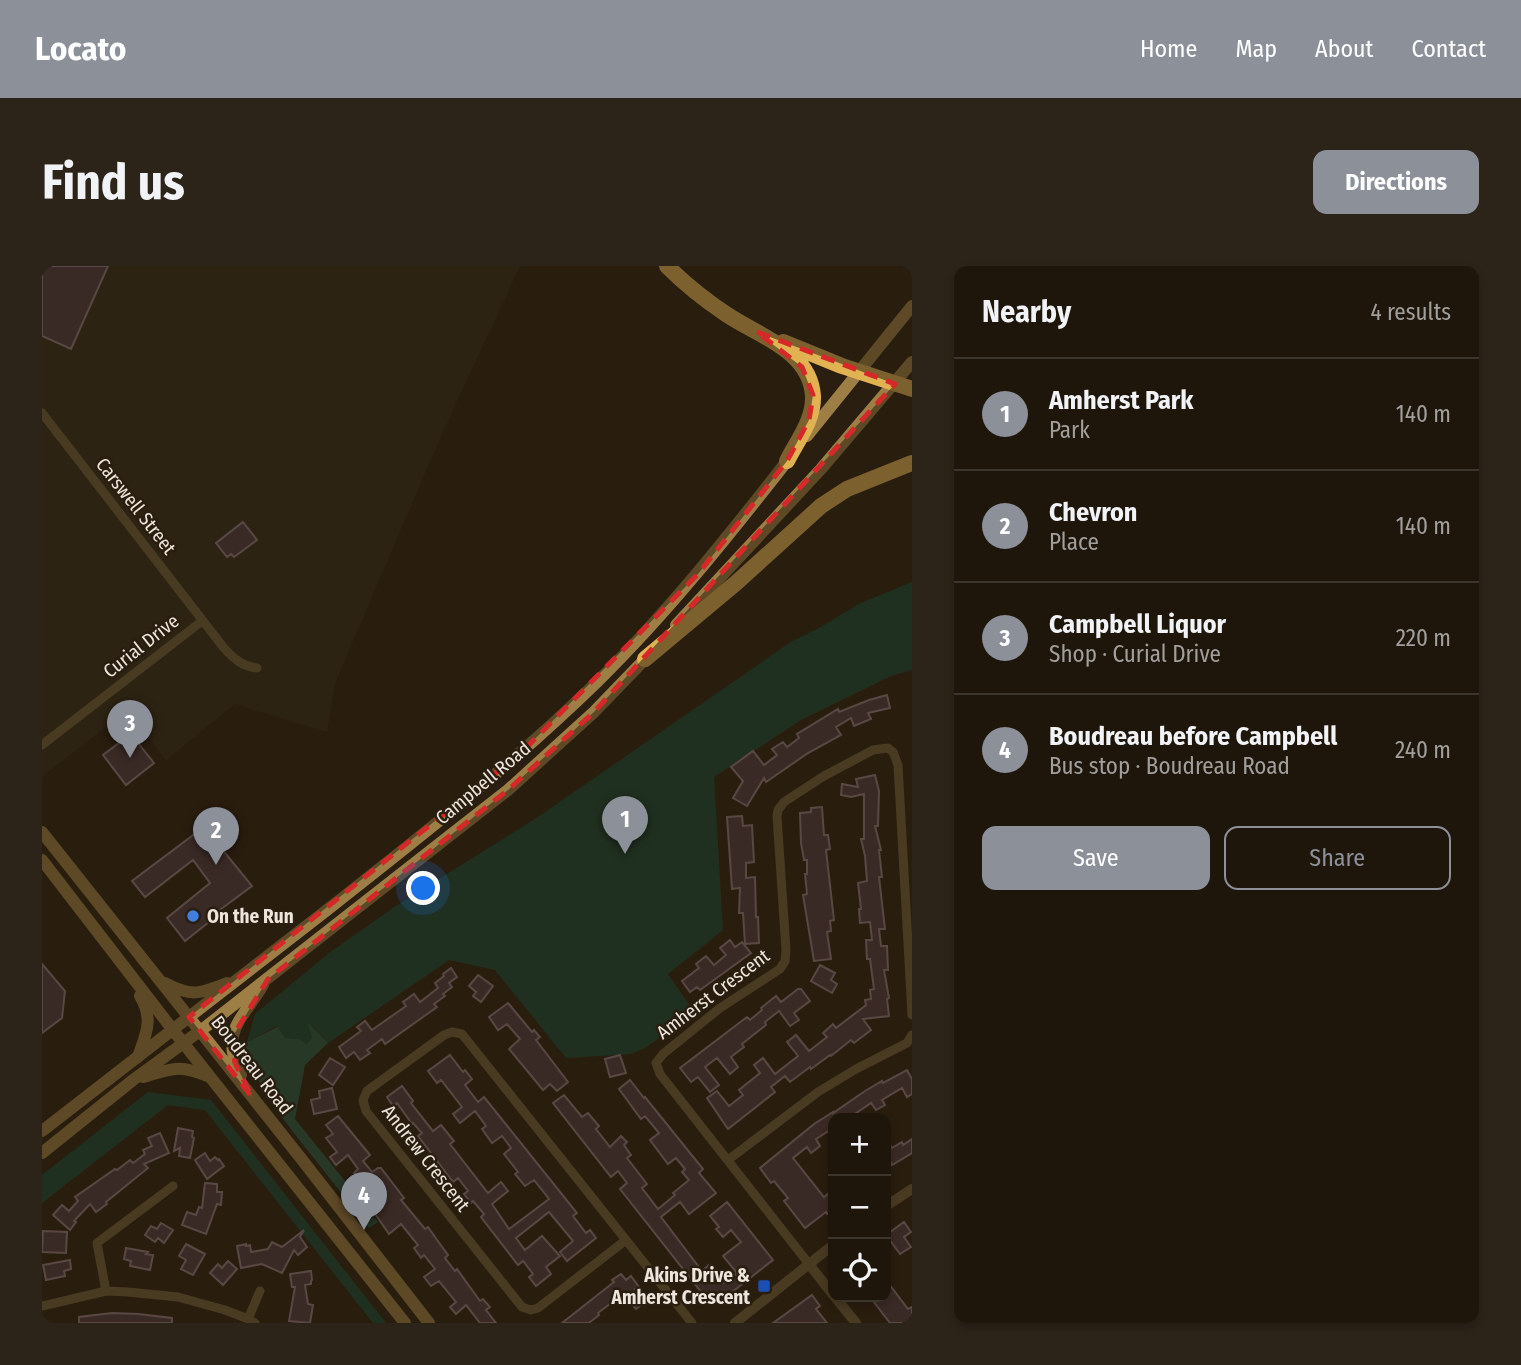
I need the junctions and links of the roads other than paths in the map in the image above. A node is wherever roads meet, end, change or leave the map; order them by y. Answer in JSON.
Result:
{"nodes":[{"id":1,"x":667,"y":266,"type":"edge"},
{"id":2,"x":912,"y":306,"type":"edge"},
{"id":3,"x":757,"y":332,"type":"junction"},
{"id":4,"x":912,"y":362,"type":"edge"},
{"id":5,"x":858,"y":371,"type":"junction"},
{"id":6,"x":895,"y":384,"type":"junction"},
{"id":7,"x":912,"y":389,"type":"edge"},
{"id":8,"x":42,"y":413,"type":"edge"},
{"id":9,"x":787,"y":461,"type":"junction"},
{"id":10,"x":912,"y":463,"type":"edge"},
{"id":11,"x":202,"y":621,"type":"junction"},
{"id":12,"x":645,"y":659,"type":"junction"},
{"id":13,"x":257,"y":668,"type":"dead end"},
{"id":14,"x":42,"y":745,"type":"edge"},
{"id":15,"x":42,"y":832,"type":"edge"},
{"id":16,"x":398,"y":854,"type":"junction"},
{"id":17,"x":42,"y":860,"type":"edge"},
{"id":18,"x":409,"y":868,"type":"junction"},
{"id":19,"x":116,"y":956,"type":"junction"},
{"id":20,"x":240,"y":978,"type":"junction"},
{"id":21,"x":158,"y":979,"type":"junction"},
{"id":22,"x":268,"y":979,"type":"junction"},
{"id":23,"x":912,"y":1015,"type":"edge"},
{"id":24,"x":189,"y":1017,"type":"junction"},
{"id":25,"x":173,"y":1030,"type":"junction"},
{"id":26,"x":200,"y":1031,"type":"junction"},
{"id":27,"x":912,"y":1035,"type":"edge"},
{"id":28,"x":184,"y":1043,"type":"junction"},
{"id":29,"x":138,"y":1057,"type":"junction"},
{"id":30,"x":212,"y":1079,"type":"junction"},
{"id":31,"x":133,"y":1080,"type":"junction"},
{"id":32,"x":252,"y":1097,"type":"junction"},
{"id":33,"x":42,"y":1131,"type":"edge"},
{"id":34,"x":42,"y":1153,"type":"edge"},
{"id":35,"x":727,"y":1160,"type":"junction"},
{"id":36,"x":173,"y":1186,"type":"dead end"},
{"id":37,"x":912,"y":1189,"type":"edge"},
{"id":38,"x":891,"y":1203,"type":"edge"},
{"id":39,"x":626,"y":1240,"type":"junction"},
{"id":40,"x":828,"y":1249,"type":"edge"},
{"id":41,"x":809,"y":1264,"type":"junction"},
{"id":42,"x":828,"y":1288,"type":"edge"},
{"id":43,"x":106,"y":1291,"type":"junction"},
{"id":44,"x":260,"y":1291,"type":"dead end"},
{"id":45,"x":839,"y":1302,"type":"edge"},
{"id":46,"x":42,"y":1306,"type":"edge"},
{"id":47,"x":251,"y":1321,"type":"edge"},
{"id":48,"x":405,"y":1323,"type":"edge"},
{"id":49,"x":429,"y":1323,"type":"edge"},
{"id":50,"x":692,"y":1323,"type":"edge"},
{"id":51,"x":735,"y":1323,"type":"edge"},
{"id":52,"x":856,"y":1323,"type":"edge"}],
"edges":[{"from":1,"to":3,"type":"highway"},
{"from":2,"to":5,"type":"main road","name":"Campbell Road"},
{"from":3,"to":5,"type":"highway"},
{"from":3,"to":9,"type":"highway"},
{"from":4,"to":6,"type":"main road","name":"Campbell Road"},
{"from":5,"to":6,"type":"highway"},
{"from":5,"to":9,"type":"main road","name":"Campbell Road"},
{"from":6,"to":7,"type":"highway"},
{"from":6,"to":12,"type":"main road","name":"Campbell Road"},
{"from":8,"to":11,"type":"street","name":"Carswell Street"},
{"from":9,"to":16,"type":"main road","name":"Campbell Road"},
{"from":10,"to":12,"type":"highway"},
{"from":11,"to":13,"type":"street","name":"Curial Drive"},
{"from":11,"to":14,"type":"street","name":"Curial Drive"},
{"from":12,"to":18,"type":"main road","name":"Campbell Road"},
{"from":15,"to":21,"type":"main road","name":"Boudreau Road"},
{"from":16,"to":18,"type":"street"},
{"from":16,"to":20,"type":"main road","name":"Campbell Road"},
{"from":17,"to":19,"type":"main road","name":"Boudreau Road"},
{"from":18,"to":22,"type":"main road","name":"Campbell Road"},
{"from":19,"to":25,"type":"main road","name":"Boudreau Road"},
{"from":19,"to":29,"type":"main road"},
{"from":20,"to":21,"type":"main road"},
{"from":20,"to":24,"type":"main road","name":"Campbell Road"},
{"from":21,"to":24,"type":"main road","name":"Boudreau Road"},
{"from":22,"to":26,"type":"main road","name":"Campbell Road"},
{"from":22,"to":32,"type":"main road"},
{"from":23,"to":35,"type":"street","name":"Amherst Crescent"},
{"from":24,"to":25,"type":"main road","name":"Campbell Road"},
{"from":24,"to":26,"type":"main road","name":"Boudreau Road"},
{"from":25,"to":28,"type":"main road","name":"Boudreau Road"},
{"from":25,"to":29,"type":"main road","name":"Campbell Road"},
{"from":26,"to":28,"type":"main road","name":"Campbell Road"},
{"from":26,"to":32,"type":"main road","name":"Boudreau Road"},
{"from":27,"to":35,"type":"street"},
{"from":28,"to":30,"type":"main road","name":"Boudreau Road"},
{"from":28,"to":31,"type":"main road","name":"Campbell Road"},
{"from":29,"to":33,"type":"main road","name":"Campbell Road"},
{"from":30,"to":31,"type":"main road"},
{"from":30,"to":48,"type":"main road","name":"Boudreau Road"},
{"from":31,"to":34,"type":"main road","name":"Campbell Road"},
{"from":32,"to":49,"type":"main road","name":"Boudreau Road"},
{"from":35,"to":41,"type":"street","name":"Amherst Crescent"},
{"from":36,"to":43,"type":"street"},
{"from":37,"to":38,"type":"street"},
{"from":39,"to":39,"type":"street","name":"Andrew Crescent"},
{"from":39,"to":50,"type":"street","name":"Andrew Crescent"},
{"from":40,"to":41,"type":"street"},
{"from":41,"to":42,"type":"street"},
{"from":41,"to":51,"type":"street"},
{"from":43,"to":46,"type":"street"},
{"from":43,"to":47,"type":"street"},
{"from":44,"to":47,"type":"street"},
{"from":45,"to":52,"type":"street"}]}
